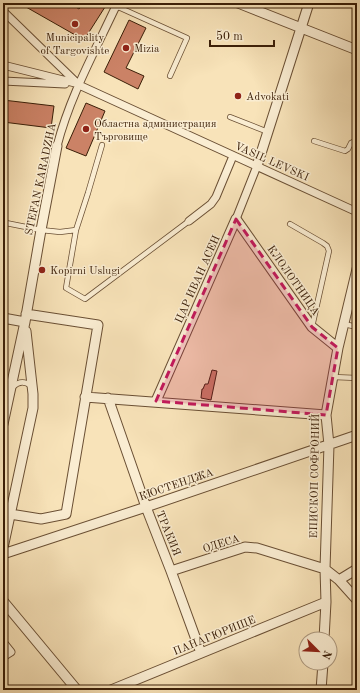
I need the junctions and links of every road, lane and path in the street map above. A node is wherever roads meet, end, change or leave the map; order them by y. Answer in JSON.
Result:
{"nodes":[{"id":1,"x":238,"y":3,"type":"edge"},
{"id":2,"x":309,"y":3,"type":"edge"},
{"id":3,"x":117,"y":4,"type":"edge"},
{"id":4,"x":3,"y":11,"type":"edge"},
{"id":5,"x":301,"y":28,"type":"junction"},
{"id":6,"x":357,"y":50,"type":"edge"},
{"id":7,"x":3,"y":65,"type":"edge"},
{"id":8,"x":170,"y":76,"type":"dead end"},
{"id":9,"x":3,"y":81,"type":"edge"},
{"id":10,"x":79,"y":84,"type":"junction"},
{"id":11,"x":230,"y":117,"type":"dead end"},
{"id":12,"x":268,"y":132,"type":"junction"},
{"id":13,"x":314,"y":141,"type":"dead end"},
{"id":14,"x":357,"y":143,"type":"edge"},
{"id":15,"x":57,"y":146,"type":"joint"},
{"id":16,"x":102,"y":146,"type":"dead end"},
{"id":17,"x":233,"y":156,"type":"junction"},
{"id":18,"x":257,"y":166,"type":"junction"},
{"id":19,"x":357,"y":212,"type":"edge"},
{"id":20,"x":236,"y":218,"type":"junction"},
{"id":21,"x":189,"y":221,"type":"joint"},
{"id":22,"x":3,"y":224,"type":"edge"},
{"id":23,"x":290,"y":224,"type":"dead end"},
{"id":24,"x":41,"y":230,"type":"junction"},
{"id":25,"x":76,"y":230,"type":"junction"},
{"id":26,"x":357,"y":269,"type":"edge"},
{"id":27,"x":3,"y":318,"type":"edge"},
{"id":28,"x":25,"y":318,"type":"junction"},
{"id":29,"x":344,"y":324,"type":"junction"},
{"id":30,"x":312,"y":327,"type":"junction"},
{"id":31,"x":357,"y":327,"type":"edge"},
{"id":32,"x":338,"y":348,"type":"junction"},
{"id":33,"x":333,"y":377,"type":"junction"},
{"id":34,"x":357,"y":378,"type":"edge"},
{"id":35,"x":32,"y":388,"type":"junction"},
{"id":36,"x":10,"y":391,"type":"junction"},
{"id":37,"x":85,"y":397,"type":"junction"},
{"id":38,"x":108,"y":398,"type":"junction"},
{"id":39,"x":156,"y":401,"type":"junction"},
{"id":40,"x":326,"y":415,"type":"junction"},
{"id":41,"x":3,"y":424,"type":"edge"},
{"id":42,"x":357,"y":435,"type":"edge"},
{"id":43,"x":329,"y":445,"type":"junction"},
{"id":44,"x":146,"y":507,"type":"junction"},
{"id":45,"x":10,"y":514,"type":"junction"},
{"id":46,"x":3,"y":548,"type":"edge"},
{"id":47,"x":3,"y":554,"type":"edge"},
{"id":48,"x":324,"y":569,"type":"junction"},
{"id":49,"x":357,"y":569,"type":"edge"},
{"id":50,"x":171,"y":571,"type":"junction"},
{"id":51,"x":339,"y":580,"type":"junction"},
{"id":52,"x":357,"y":600,"type":"edge"},
{"id":53,"x":3,"y":601,"type":"edge"},
{"id":54,"x":326,"y":602,"type":"junction"},
{"id":55,"x":324,"y":631,"type":"edge"},
{"id":56,"x":3,"y":642,"type":"edge"},
{"id":57,"x":202,"y":653,"type":"junction"},
{"id":58,"x":3,"y":657,"type":"edge"},
{"id":59,"x":322,"y":671,"type":"edge"},
{"id":60,"x":76,"y":690,"type":"edge"},
{"id":61,"x":111,"y":690,"type":"edge"},
{"id":62,"x":321,"y":690,"type":"edge"}],
"edges":[{"from":1,"to":5,"type":"street"},
{"from":2,"to":5,"type":"street"},
{"from":3,"to":8,"type":"lane"},
{"from":3,"to":10,"type":"street","name":"STEFAN KARADZHA"},
{"from":4,"to":10,"type":"street","name":"VASIL LEVSKI"},
{"from":5,"to":6,"type":"street"},
{"from":5,"to":12,"type":"street"},
{"from":7,"to":10,"type":"street"},
{"from":9,"to":10,"type":"street"},
{"from":10,"to":15,"type":"street","name":"STEFAN KARADZHA"},
{"from":10,"to":17,"type":"street","name":"VASIL LEVSKI"},
{"from":11,"to":12,"type":"lane"},
{"from":12,"to":18,"type":"street"},
{"from":13,"to":14,"type":"lane"},
{"from":15,"to":24,"type":"street","name":"STEFAN KARADZHA"},
{"from":16,"to":25,"type":"lane"},
{"from":17,"to":18,"type":"street","name":"VASIL LEVSKI"},
{"from":17,"to":21,"type":"street"},
{"from":18,"to":19,"type":"street","name":"VASIL LEVSKI"},
{"from":18,"to":20,"type":"street","name":"ЦАР ИВАН АСЕН"},
{"from":20,"to":30,"type":"street","name":"КЛОЛОТНИЦА"},
{"from":20,"to":39,"type":"street","name":"ЦАР ИВАН АСЕН"},
{"from":21,"to":25,"type":"lane"},
{"from":22,"to":24,"type":"lane"},
{"from":23,"to":30,"type":"lane"},
{"from":24,"to":25,"type":"lane"},
{"from":24,"to":28,"type":"street","name":"STEFAN KARADZHA"},
{"from":26,"to":29,"type":"street","name":"ЕПИСКОП СОФРОНИЙ"},
{"from":27,"to":28,"type":"street"},
{"from":28,"to":35,"type":"street","name":"STEFAN KARADZHA"},
{"from":28,"to":36,"type":"street","name":"STEFAN KARADZHA"},
{"from":28,"to":37,"type":"street"},
{"from":29,"to":31,"type":"lane"},
{"from":29,"to":32,"type":"street","name":"ЕПИСКОП СОФРОНИЙ"},
{"from":30,"to":32,"type":"street","name":"КЛОЛОТНИЦА"},
{"from":32,"to":33,"type":"street","name":"ЕПИСКОП СОФРОНИЙ"},
{"from":33,"to":34,"type":"lane"},
{"from":33,"to":40,"type":"street","name":"ЕПИСКОП СОФРОНИЙ"},
{"from":35,"to":36,"type":"lane"},
{"from":35,"to":45,"type":"street","name":"STEFAN KARADZHA"},
{"from":36,"to":41,"type":"street","name":"STEFAN KARADZHA"},
{"from":37,"to":38,"type":"street"},
{"from":37,"to":45,"type":"street"},
{"from":38,"to":39,"type":"street"},
{"from":38,"to":44,"type":"street","name":"ТРАКИЯ"},
{"from":39,"to":40,"type":"street"},
{"from":40,"to":43,"type":"street","name":"ЕПИСКОП СОФРОНИЙ"},
{"from":42,"to":43,"type":"street","name":"КЮСТЕНДЖА"},
{"from":43,"to":44,"type":"street","name":"КЮСТЕНДЖА"},
{"from":43,"to":48,"type":"street","name":"ЕПИСКОП СОФРОНИЙ"},
{"from":44,"to":47,"type":"street","name":"КЮСТЕНДЖА"},
{"from":44,"to":50,"type":"street","name":"ТРАКИЯ"},
{"from":45,"to":46,"type":"street","name":"STEFAN KARADZHA"},
{"from":48,"to":50,"type":"street","name":"ОДЕСА"},
{"from":48,"to":51,"type":"street","name":"ОДЕСА"},
{"from":48,"to":54,"type":"street","name":"ЕПИСКОП СОФРОНИЙ"},
{"from":49,"to":51,"type":"street"},
{"from":50,"to":57,"type":"street","name":"ТРАКИЯ"},
{"from":51,"to":52,"type":"street","name":"ОДЕСА"},
{"from":53,"to":60,"type":"street"},
{"from":54,"to":55,"type":"street","name":"ЕПИСКОП СОФРОНИЙ"},
{"from":54,"to":57,"type":"street","name":"ПАНАГЮРИЩЕ"},
{"from":56,"to":58,"type":"street"},
{"from":57,"to":61,"type":"street","name":"ПАНАГЮРИЩЕ"},
{"from":59,"to":62,"type":"street"}]}
